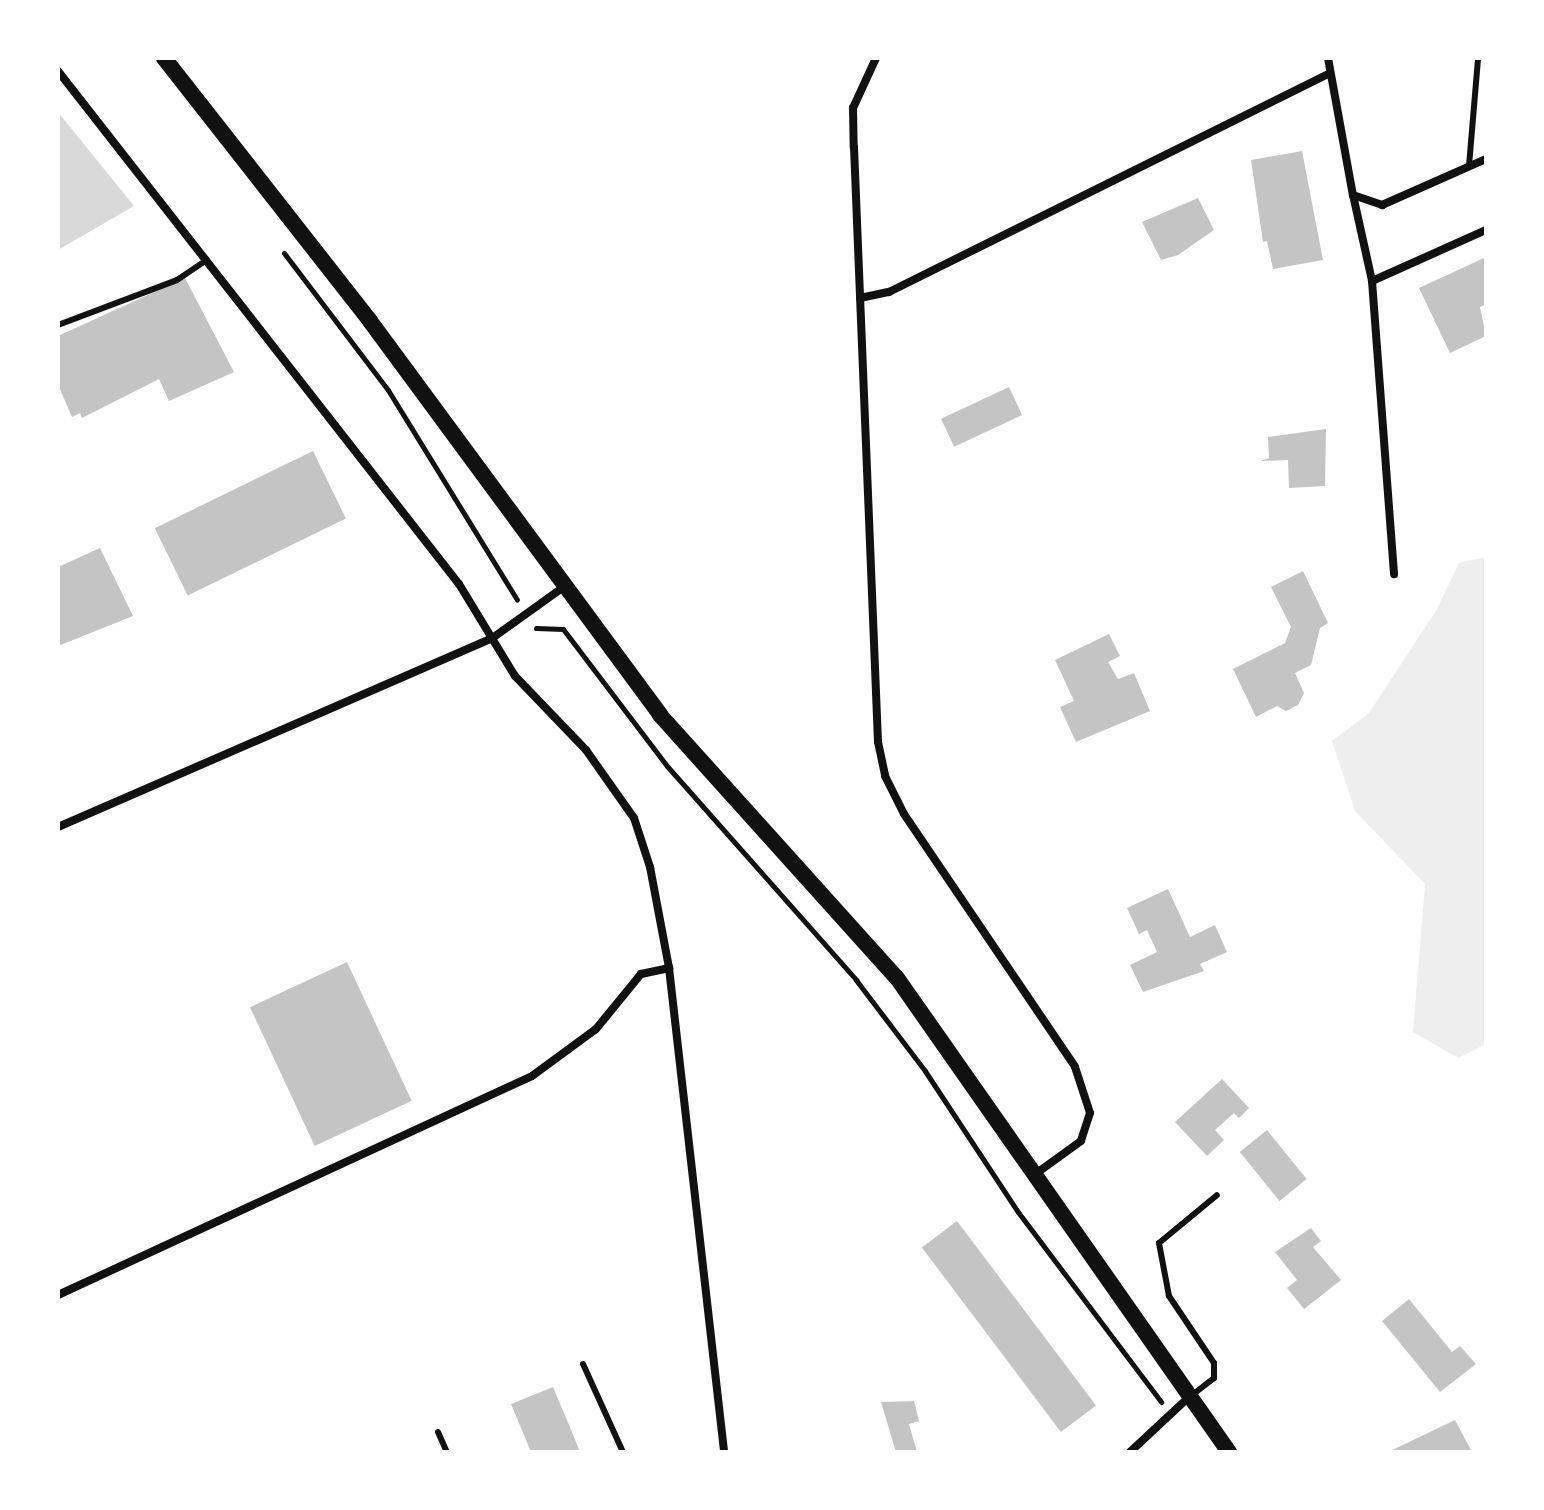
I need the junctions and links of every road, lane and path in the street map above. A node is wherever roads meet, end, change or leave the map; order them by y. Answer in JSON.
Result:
{"nodes":[{"id":1,"x":164,"y":58,"type":"edge"},
{"id":2,"x":876,"y":58,"type":"edge"},
{"id":3,"x":1328,"y":58,"type":"edge"},
{"id":4,"x":1478,"y":58,"type":"edge"},
{"id":5,"x":58,"y":71,"type":"edge"},
{"id":6,"x":1330,"y":73,"type":"junction"},
{"id":7,"x":1486,"y":159,"type":"edge"},
{"id":8,"x":1469,"y":166,"type":"junction"},
{"id":9,"x":1353,"y":195,"type":"junction"},
{"id":10,"x":1486,"y":230,"type":"edge"},
{"id":11,"x":276,"y":242,"type":"dead end"},
{"id":12,"x":207,"y":260,"type":"junction"},
{"id":13,"x":1372,"y":281,"type":"junction"},
{"id":14,"x":860,"y":298,"type":"junction"},
{"id":15,"x":58,"y":325,"type":"edge"},
{"id":16,"x":1394,"y":574,"type":"dead end"},
{"id":17,"x":565,"y":586,"type":"junction"},
{"id":18,"x":515,"y":597,"type":"dead end"},
{"id":19,"x":534,"y":624,"type":"dead end"},
{"id":20,"x":491,"y":639,"type":"junction"},
{"id":21,"x":58,"y":827,"type":"edge"},
{"id":22,"x":669,"y":968,"type":"junction"},
{"id":23,"x":1034,"y":1175,"type":"junction"},
{"id":24,"x":1217,"y":1195,"type":"dead end"},
{"id":25,"x":58,"y":1295,"type":"edge"},
{"id":26,"x":583,"y":1364,"type":"dead end"},
{"id":27,"x":1157,"y":1397,"type":"dead end"},
{"id":28,"x":1188,"y":1398,"type":"junction"},
{"id":29,"x":438,"y":1432,"type":"dead end"},
{"id":30,"x":447,"y":1452,"type":"edge"},
{"id":31,"x":623,"y":1452,"type":"edge"},
{"id":32,"x":724,"y":1452,"type":"edge"},
{"id":33,"x":1130,"y":1452,"type":"edge"},
{"id":34,"x":1229,"y":1452,"type":"edge"}],
"edges":[{"from":1,"to":17,"type":"main road"},
{"from":2,"to":14,"type":"street"},
{"from":3,"to":6,"type":"street"},
{"from":4,"to":8,"type":"lane"},
{"from":5,"to":12,"type":"street"},
{"from":6,"to":9,"type":"street"},
{"from":6,"to":14,"type":"street"},
{"from":7,"to":8,"type":"street"},
{"from":8,"to":9,"type":"street"},
{"from":9,"to":13,"type":"street"},
{"from":10,"to":13,"type":"street"},
{"from":11,"to":18,"type":"path"},
{"from":12,"to":15,"type":"lane"},
{"from":12,"to":20,"type":"street"},
{"from":13,"to":16,"type":"street"},
{"from":14,"to":23,"type":"street"},
{"from":17,"to":20,"type":"street"},
{"from":17,"to":23,"type":"main road"},
{"from":19,"to":27,"type":"path"},
{"from":20,"to":21,"type":"street"},
{"from":20,"to":22,"type":"street"},
{"from":22,"to":25,"type":"street"},
{"from":22,"to":32,"type":"street"},
{"from":23,"to":28,"type":"main road"},
{"from":24,"to":28,"type":"lane"},
{"from":26,"to":31,"type":"lane"},
{"from":28,"to":33,"type":"street"},
{"from":28,"to":34,"type":"main road"},
{"from":29,"to":30,"type":"lane"}]}
